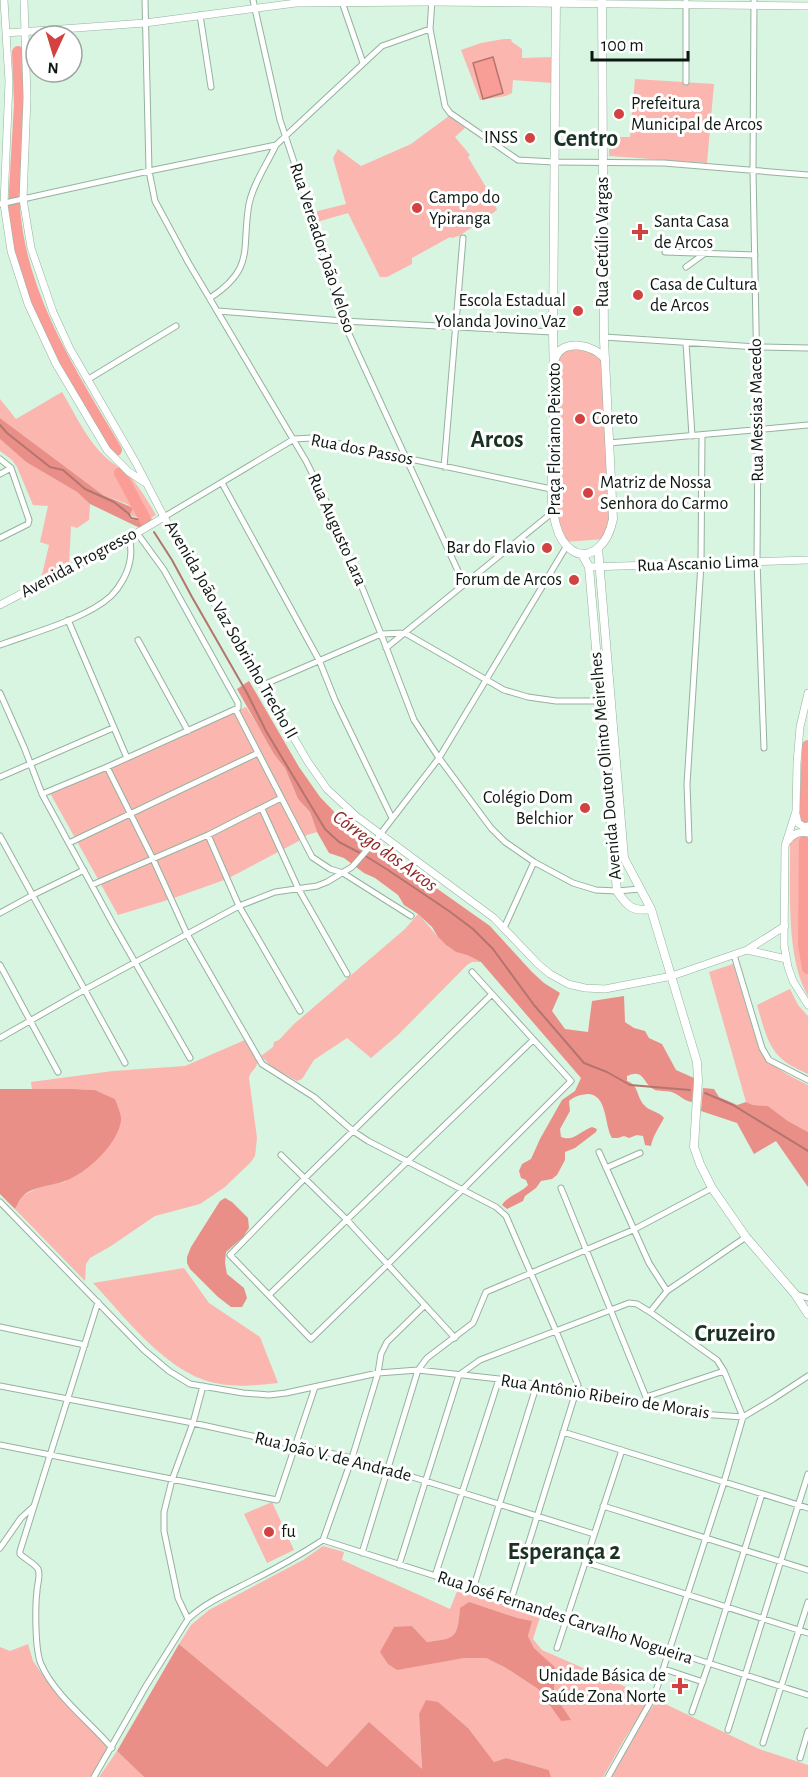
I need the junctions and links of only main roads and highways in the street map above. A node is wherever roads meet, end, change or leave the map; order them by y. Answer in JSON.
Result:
{"nodes":[{"id":1,"x":556,"y":1,"type":"edge"},
{"id":2,"x":602,"y":2,"type":"edge"},
{"id":3,"x":553,"y":334,"type":"junction"},
{"id":4,"x":604,"y":339,"type":"junction"},
{"id":5,"x":605,"y":359,"type":"junction"},
{"id":6,"x":555,"y":361,"type":"junction"},
{"id":7,"x":598,"y":548,"type":"junction"},
{"id":8,"x":582,"y":554,"type":"junction"},
{"id":9,"x":604,"y":634,"type":"junction"},
{"id":10,"x":595,"y":635,"type":"junction"},
{"id":11,"x":616,"y":775,"type":"junction"},
{"id":12,"x":607,"y":776,"type":"junction"},
{"id":13,"x":651,"y":909,"type":"junction"},
{"id":14,"x":808,"y":1314,"type":"edge"}],
"edges":[{"from":1,"to":3,"type":"main road","name":"Praça Floriano Peixoto"},
{"from":2,"to":4,"type":"main road","name":"Rua Getúlio Vargas"},
{"from":3,"to":4,"type":"main road"},
{"from":3,"to":6,"type":"main road","name":"Praça Floriano Peixoto"},
{"from":4,"to":5,"type":"main road"},
{"from":5,"to":6,"type":"main road"},
{"from":5,"to":7,"type":"main road"},
{"from":6,"to":8,"type":"main road","name":"Praça Floriano Peixoto"},
{"from":7,"to":8,"type":"main road"},
{"from":7,"to":9,"type":"main road","name":"Avenida Doutor Olinto Meirelhes"},
{"from":8,"to":10,"type":"main road","name":"Avenida Doutor Olinto Meirelhes"},
{"from":9,"to":10,"type":"main road"},
{"from":9,"to":11,"type":"main road","name":"Avenida Doutor Olinto Meirelhes"},
{"from":10,"to":12,"type":"main road","name":"Avenida Doutor Olinto Meirelhes"},
{"from":11,"to":12,"type":"main road"},
{"from":11,"to":13,"type":"main road","name":"Avenida Doutor Olinto Meirelhes"},
{"from":12,"to":13,"type":"main road","name":"Avenida Doutor Olinto Meirelhes"},
{"from":13,"to":14,"type":"main road"}]}
